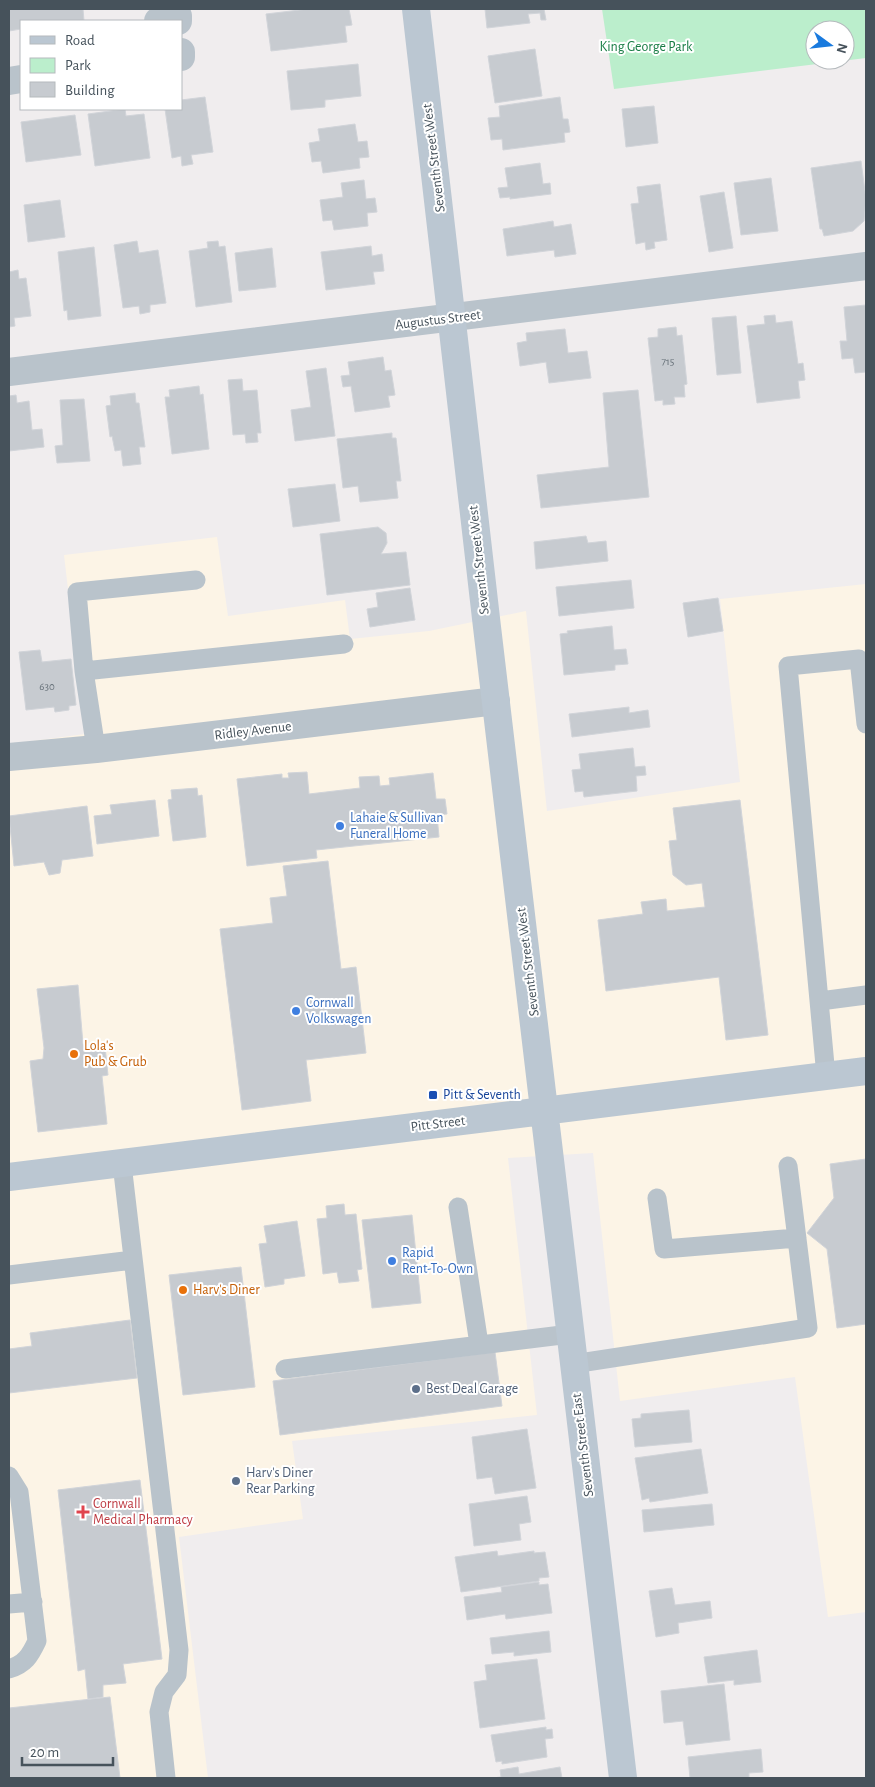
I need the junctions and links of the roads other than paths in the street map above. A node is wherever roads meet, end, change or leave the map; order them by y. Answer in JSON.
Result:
{"nodes":[{"id":1,"x":416,"y":9,"type":"edge"},
{"id":2,"x":162,"y":20,"type":"edge"},
{"id":3,"x":178,"y":20,"type":"edge"},
{"id":4,"x":866,"y":266,"type":"edge"},
{"id":5,"x":453,"y":318,"type":"junction"},
{"id":6,"x":9,"y":372,"type":"edge"},
{"id":7,"x":196,"y":580,"type":"dead end"},
{"id":8,"x":344,"y":644,"type":"dead end"},
{"id":9,"x":84,"y":671,"type":"junction"},
{"id":10,"x":496,"y":702,"type":"junction"},
{"id":11,"x":866,"y":724,"type":"edge"},
{"id":12,"x":96,"y":750,"type":"junction"},
{"id":13,"x":9,"y":757,"type":"edge"},
{"id":14,"x":866,"y":995,"type":"edge"},
{"id":15,"x":820,"y":1001,"type":"junction"},
{"id":16,"x":866,"y":1071,"type":"edge"},
{"id":17,"x":826,"y":1076,"type":"junction"},
{"id":18,"x":545,"y":1111,"type":"junction"},
{"id":19,"x":122,"y":1164,"type":"junction"},
{"id":20,"x":788,"y":1166,"type":"dead end"},
{"id":21,"x":9,"y":1177,"type":"edge"},
{"id":22,"x":658,"y":1198,"type":"dead end"},
{"id":23,"x":458,"y":1207,"type":"dead end"},
{"id":24,"x":797,"y":1238,"type":"junction"},
{"id":25,"x":133,"y":1260,"type":"junction"},
{"id":26,"x":9,"y":1275,"type":"edge"},
{"id":27,"x":570,"y":1334,"type":"junction"},
{"id":28,"x":479,"y":1344,"type":"junction"},
{"id":29,"x":573,"y":1364,"type":"junction"},
{"id":30,"x":285,"y":1368,"type":"dead end"},
{"id":31,"x":9,"y":1476,"type":"edge"},
{"id":32,"x":15,"y":1519,"type":"edge"},
{"id":33,"x":33,"y":1602,"type":"junction"},
{"id":34,"x":9,"y":1604,"type":"edge"},
{"id":35,"x":9,"y":1669,"type":"edge"},
{"id":36,"x":166,"y":1778,"type":"edge"},
{"id":37,"x":623,"y":1778,"type":"edge"}],
"edges":[{"from":1,"to":5,"type":"street","name":"Seventh Street West"},
{"from":2,"to":3,"type":"street"},
{"from":4,"to":5,"type":"street","name":"Augustus Street"},
{"from":5,"to":6,"type":"street","name":"Augustus Street"},
{"from":5,"to":10,"type":"street","name":"Seventh Street West"},
{"from":7,"to":9,"type":"lane"},
{"from":8,"to":9,"type":"lane"},
{"from":9,"to":12,"type":"lane"},
{"from":10,"to":12,"type":"street","name":"Ridley Avenue"},
{"from":10,"to":18,"type":"street","name":"Seventh Street West"},
{"from":11,"to":15,"type":"lane"},
{"from":12,"to":13,"type":"street","name":"Ridley Avenue"},
{"from":14,"to":15,"type":"lane"},
{"from":15,"to":17,"type":"lane"},
{"from":16,"to":17,"type":"street","name":"Pitt Street"},
{"from":17,"to":18,"type":"street","name":"Pitt Street"},
{"from":18,"to":19,"type":"street","name":"Pitt Street"},
{"from":18,"to":27,"type":"street","name":"Seventh Street East"},
{"from":19,"to":21,"type":"street","name":"Pitt Street"},
{"from":19,"to":25,"type":"lane"},
{"from":20,"to":24,"type":"lane"},
{"from":22,"to":24,"type":"lane"},
{"from":23,"to":28,"type":"lane"},
{"from":24,"to":29,"type":"lane"},
{"from":25,"to":26,"type":"lane"},
{"from":25,"to":36,"type":"lane"},
{"from":27,"to":28,"type":"lane"},
{"from":27,"to":29,"type":"street","name":"Seventh Street East"},
{"from":28,"to":30,"type":"lane"},
{"from":29,"to":37,"type":"street","name":"Seventh Street East"},
{"from":31,"to":32,"type":"lane"},
{"from":32,"to":33,"type":"lane"},
{"from":33,"to":34,"type":"lane"},
{"from":33,"to":35,"type":"lane"}]}
